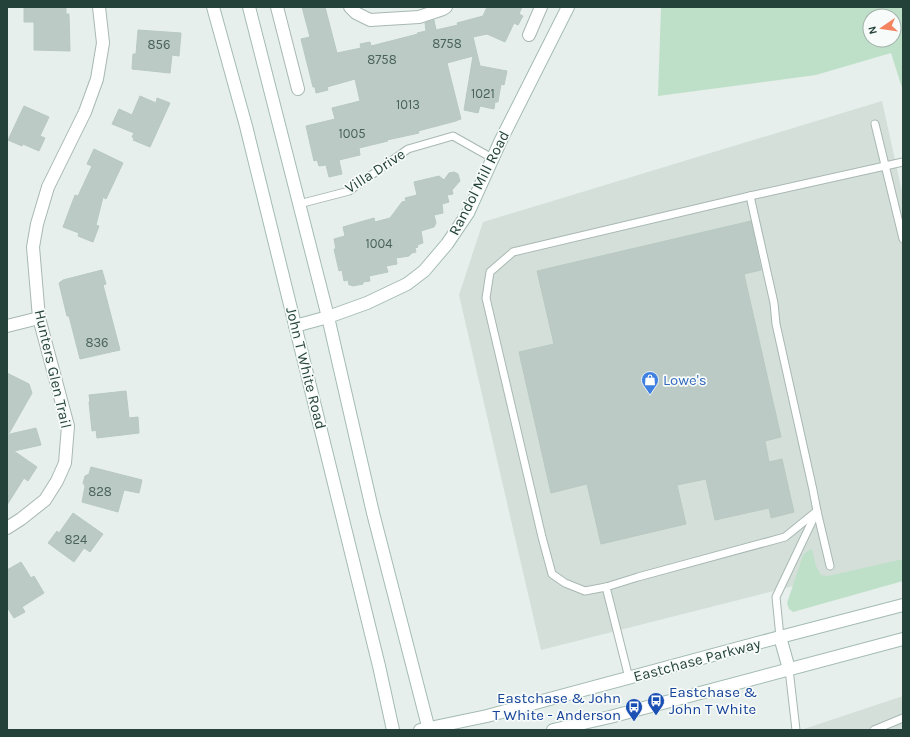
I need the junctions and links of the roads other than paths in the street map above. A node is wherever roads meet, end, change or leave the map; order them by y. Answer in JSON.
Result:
{"nodes":[{"id":1,"x":98,"y":7,"type":"edge"},
{"id":2,"x":213,"y":7,"type":"edge"},
{"id":3,"x":249,"y":7,"type":"edge"},
{"id":4,"x":277,"y":7,"type":"edge"},
{"id":5,"x":350,"y":7,"type":"edge"},
{"id":6,"x":446,"y":7,"type":"edge"},
{"id":7,"x":541,"y":7,"type":"edge"},
{"id":8,"x":568,"y":7,"type":"edge"},
{"id":9,"x":529,"y":35,"type":"dead end"},
{"id":10,"x":298,"y":89,"type":"dead end"},
{"id":11,"x":876,"y":124,"type":"dead end"},
{"id":12,"x":492,"y":158,"type":"junction"},
{"id":13,"x":903,"y":162,"type":"edge"},
{"id":14,"x":888,"y":165,"type":"junction"},
{"id":15,"x":750,"y":196,"type":"junction"},
{"id":16,"x":299,"y":204,"type":"junction"},
{"id":17,"x":903,"y":239,"type":"edge"},
{"id":18,"x":328,"y":317,"type":"junction"},
{"id":19,"x":39,"y":318,"type":"junction"},
{"id":20,"x":7,"y":326,"type":"edge"},
{"id":21,"x":295,"y":326,"type":"junction"},
{"id":22,"x":817,"y":511,"type":"junction"},
{"id":23,"x":7,"y":528,"type":"edge"},
{"id":24,"x":830,"y":566,"type":"dead end"},
{"id":25,"x":606,"y":587,"type":"junction"},
{"id":26,"x":903,"y":605,"type":"edge"},
{"id":27,"x":780,"y":637,"type":"junction"},
{"id":28,"x":903,"y":639,"type":"edge"},
{"id":29,"x":789,"y":669,"type":"junction"},
{"id":30,"x":630,"y":678,"type":"junction"},
{"id":31,"x":903,"y":718,"type":"edge"},
{"id":32,"x":426,"y":729,"type":"edge"},
{"id":33,"x":393,"y":730,"type":"edge"},
{"id":34,"x":553,"y":730,"type":"edge"},
{"id":35,"x":796,"y":730,"type":"edge"},
{"id":36,"x":874,"y":730,"type":"edge"}],
"edges":[{"from":1,"to":19,"type":"street","name":"Hunters Glen Trail"},
{"from":2,"to":21,"type":"street","name":"John T White Road"},
{"from":3,"to":16,"type":"street"},
{"from":4,"to":10,"type":"street"},
{"from":5,"to":6,"type":"street"},
{"from":7,"to":9,"type":"street"},
{"from":8,"to":12,"type":"street","name":"Randol Mill Road"},
{"from":11,"to":14,"type":"lane"},
{"from":12,"to":16,"type":"lane","name":"Villa Drive"},
{"from":12,"to":18,"type":"street","name":"Randol Mill Road"},
{"from":13,"to":14,"type":"lane"},
{"from":14,"to":15,"type":"lane"},
{"from":14,"to":17,"type":"lane"},
{"from":15,"to":22,"type":"lane"},
{"from":15,"to":25,"type":"lane"},
{"from":16,"to":18,"type":"street"},
{"from":18,"to":21,"type":"street","name":"Randol Mill Road"},
{"from":18,"to":32,"type":"street"},
{"from":19,"to":20,"type":"street"},
{"from":19,"to":23,"type":"street","name":"Hunters Glen Trail"},
{"from":21,"to":33,"type":"street","name":"John T White Road"},
{"from":22,"to":24,"type":"lane"},
{"from":22,"to":25,"type":"lane"},
{"from":22,"to":27,"type":"lane"},
{"from":25,"to":30,"type":"lane"},
{"from":26,"to":27,"type":"street","name":"Eastchase Parkway"},
{"from":27,"to":29,"type":"street"},
{"from":27,"to":30,"type":"street","name":"Eastchase Parkway"},
{"from":28,"to":29,"type":"street"},
{"from":29,"to":34,"type":"street"},
{"from":29,"to":35,"type":"lane"},
{"from":30,"to":32,"type":"street","name":"Eastchase Parkway"},
{"from":31,"to":36,"type":"lane"}]}
